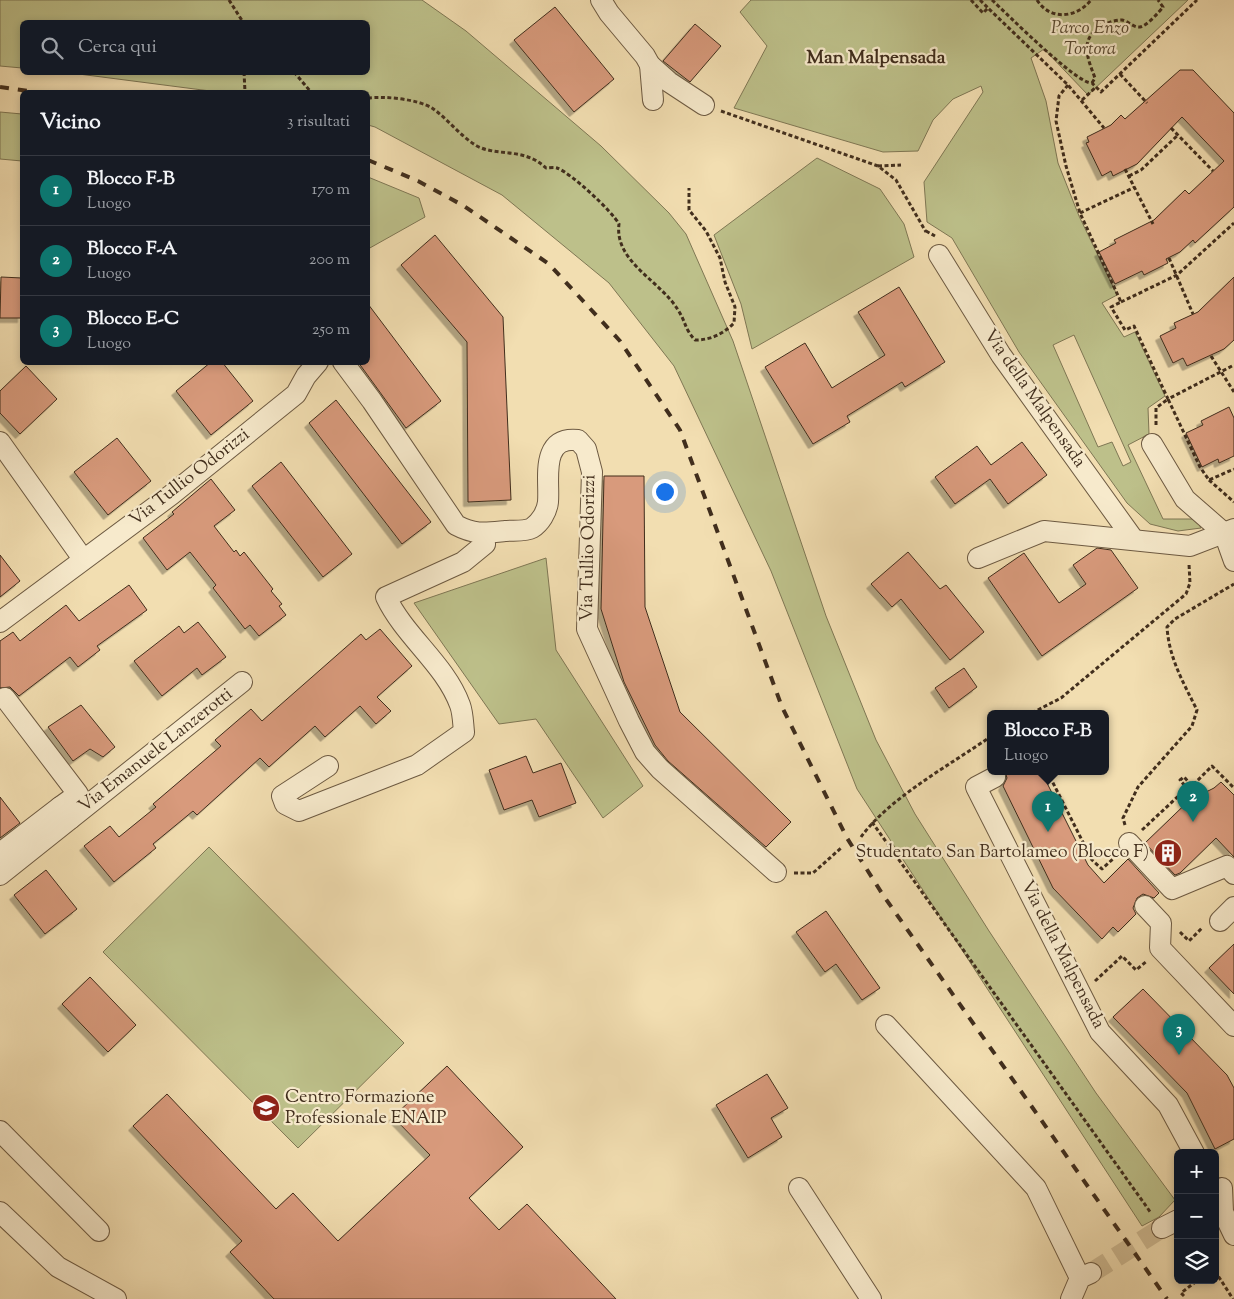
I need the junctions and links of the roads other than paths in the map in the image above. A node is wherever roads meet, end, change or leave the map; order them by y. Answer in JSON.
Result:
{"nodes":[{"id":1,"x":601,"y":0,"type":"edge"},
{"id":2,"x":650,"y":65,"type":"junction"},
{"id":3,"x":653,"y":100,"type":"dead end"},
{"id":4,"x":704,"y":105,"type":"road end"},
{"id":5,"x":939,"y":255,"type":"road end"},
{"id":6,"x":295,"y":365,"type":"edge"},
{"id":7,"x":315,"y":365,"type":"edge"},
{"id":8,"x":345,"y":365,"type":"edge"},
{"id":9,"x":296,"y":394,"type":"junction"},
{"id":10,"x":1154,"y":438,"type":"road end"},
{"id":11,"x":0,"y":442,"type":"edge"},
{"id":12,"x":1229,"y":531,"type":"edge"},
{"id":13,"x":483,"y":533,"type":"junction"},
{"id":14,"x":1134,"y":540,"type":"junction"},
{"id":15,"x":978,"y":558,"type":"dead end"},
{"id":16,"x":83,"y":559,"type":"junction"},
{"id":17,"x":1234,"y":561,"type":"edge"},
{"id":18,"x":0,"y":622,"type":"edge"},
{"id":19,"x":242,"y":682,"type":"dead end"},
{"id":20,"x":5,"y":698,"type":"dead end"},
{"id":21,"x":328,"y":766,"type":"dead end"},
{"id":22,"x":995,"y":776,"type":"dead end"},
{"id":23,"x":65,"y":813,"type":"junction"},
{"id":24,"x":1125,"y":847,"type":"road end"},
{"id":25,"x":0,"y":852,"type":"edge"},
{"id":26,"x":776,"y":872,"type":"road end"},
{"id":27,"x":1234,"y":874,"type":"edge"},
{"id":28,"x":0,"y":875,"type":"edge"},
{"id":29,"x":1145,"y":906,"type":"dead end"},
{"id":30,"x":886,"y":1025,"type":"dead end"},
{"id":31,"x":1234,"y":1026,"type":"edge"},
{"id":32,"x":0,"y":1131,"type":"edge"},
{"id":33,"x":1192,"y":1149,"type":"edge"},
{"id":34,"x":799,"y":1188,"type":"dead end"},
{"id":35,"x":1221,"y":1188,"type":"edge"},
{"id":36,"x":0,"y":1212,"type":"edge"},
{"id":37,"x":99,"y":1231,"type":"dead end"},
{"id":38,"x":1234,"y":1235,"type":"edge"},
{"id":39,"x":116,"y":1299,"type":"edge"},
{"id":40,"x":871,"y":1299,"type":"edge"},
{"id":41,"x":1071,"y":1299,"type":"edge"}],
"edges":[{"from":1,"to":2,"type":"street"},
{"from":2,"to":3,"type":"street"},
{"from":2,"to":4,"type":"street"},
{"from":5,"to":14,"type":"street","name":"Via della Malpensada"},
{"from":6,"to":9,"type":"street"},
{"from":7,"to":9,"type":"street","name":"Via Tullio Odorizzi"},
{"from":8,"to":13,"type":"street","name":"Via Tullio Odorizzi"},
{"from":9,"to":16,"type":"street","name":"Via Tullio Odorizzi"},
{"from":10,"to":12,"type":"street"},
{"from":11,"to":16,"type":"street"},
{"from":12,"to":14,"type":"street"},
{"from":12,"to":17,"type":"street"},
{"from":13,"to":21,"type":"street"},
{"from":13,"to":26,"type":"street","name":"Via Tullio Odorizzi"},
{"from":14,"to":15,"type":"street"},
{"from":16,"to":18,"type":"street","name":"Via Tullio Odorizzi"},
{"from":19,"to":23,"type":"street","name":"Via Emanuele Lanzerotti"},
{"from":20,"to":23,"type":"street","name":"Via Emanuele Lanzerotti"},
{"from":22,"to":33,"type":"street","name":"Via della Malpensada"},
{"from":23,"to":25,"type":"street","name":"Via Emanuele Lanzerotti"},
{"from":23,"to":28,"type":"street","name":"Via Emanuele Lanzerotti"},
{"from":24,"to":27,"type":"street"},
{"from":29,"to":31,"type":"street"},
{"from":30,"to":41,"type":"street"},
{"from":32,"to":37,"type":"street"},
{"from":34,"to":40,"type":"street"},
{"from":35,"to":38,"type":"street"},
{"from":36,"to":39,"type":"street"}]}
